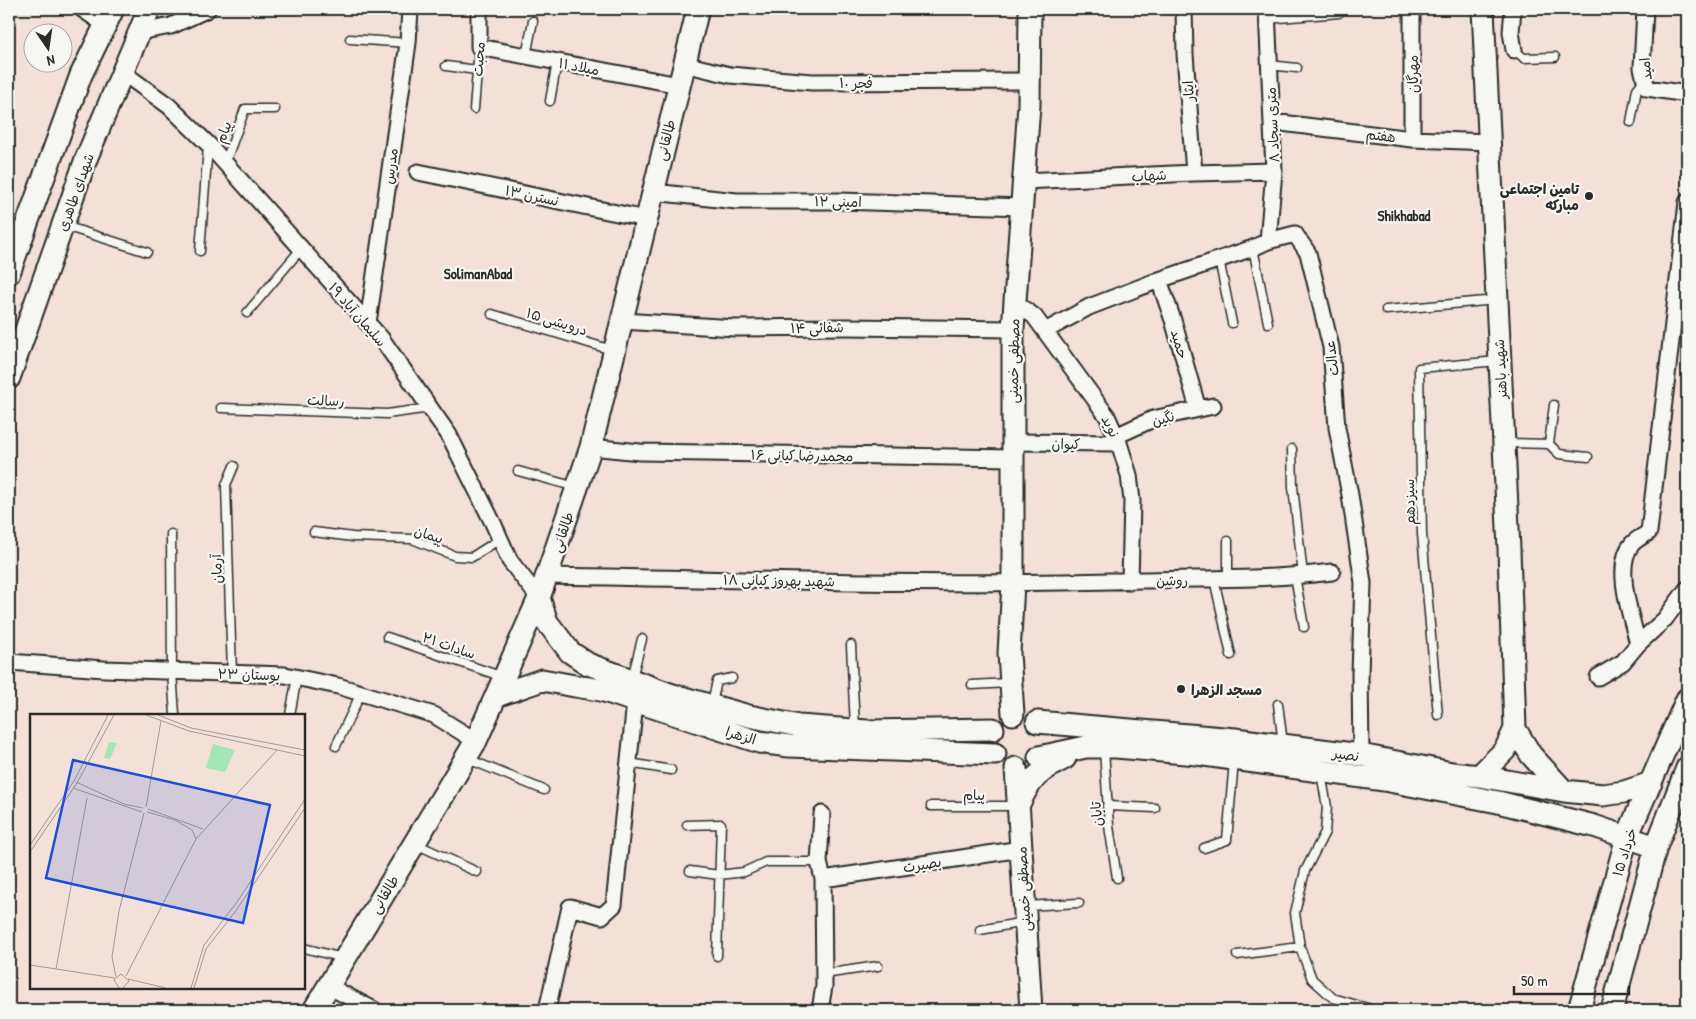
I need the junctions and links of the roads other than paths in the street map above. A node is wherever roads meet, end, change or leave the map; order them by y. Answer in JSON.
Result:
{"nodes":[{"id":1,"x":82,"y":9,"type":"edge"},
{"id":2,"x":149,"y":9,"type":"edge"},
{"id":3,"x":208,"y":9,"type":"edge"},
{"id":4,"x":410,"y":9,"type":"edge"},
{"id":5,"x":479,"y":9,"type":"edge"},
{"id":6,"x":698,"y":9,"type":"edge"},
{"id":7,"x":1030,"y":9,"type":"edge"},
{"id":8,"x":1184,"y":9,"type":"edge"},
{"id":9,"x":1412,"y":9,"type":"edge"},
{"id":10,"x":1483,"y":9,"type":"edge"},
{"id":11,"x":1513,"y":9,"type":"edge"},
{"id":12,"x":1645,"y":9,"type":"edge"},
{"id":13,"x":1339,"y":13,"type":"dead end"},
{"id":14,"x":1267,"y":14,"type":"edge"},
{"id":15,"x":109,"y":17,"type":"edge"},
{"id":16,"x":533,"y":21,"type":"dead end"},
{"id":17,"x":139,"y":32,"type":"junction"},
{"id":18,"x":350,"y":40,"type":"dead end"},
{"id":19,"x":408,"y":43,"type":"junction"},
{"id":20,"x":479,"y":47,"type":"junction"},
{"id":21,"x":1514,"y":50,"type":"joint"},
{"id":22,"x":526,"y":56,"type":"junction"},
{"id":23,"x":1555,"y":58,"type":"dead end"},
{"id":24,"x":557,"y":62,"type":"junction"},
{"id":25,"x":684,"y":64,"type":"junction"},
{"id":26,"x":1269,"y":65,"type":"junction"},
{"id":27,"x":446,"y":66,"type":"dead end"},
{"id":28,"x":1297,"y":68,"type":"dead end"},
{"id":29,"x":477,"y":70,"type":"junction"},
{"id":30,"x":122,"y":72,"type":"junction"},
{"id":31,"x":1645,"y":79,"type":"junction"},
{"id":32,"x":1029,"y":81,"type":"junction"},
{"id":33,"x":678,"y":85,"type":"junction"},
{"id":34,"x":1687,"y":94,"type":"edge"},
{"id":35,"x":550,"y":100,"type":"dead end"},
{"id":36,"x":275,"y":109,"type":"dead end"},
{"id":37,"x":474,"y":109,"type":"dead end"},
{"id":38,"x":1273,"y":122,"type":"junction"},
{"id":39,"x":1630,"y":122,"type":"dead end"},
{"id":40,"x":1412,"y":139,"type":"junction"},
{"id":41,"x":1490,"y":142,"type":"junction"},
{"id":42,"x":208,"y":144,"type":"junction"},
{"id":43,"x":225,"y":163,"type":"junction"},
{"id":44,"x":1274,"y":171,"type":"junction"},
{"id":45,"x":418,"y":172,"type":"dead end"},
{"id":46,"x":1194,"y":172,"type":"junction"},
{"id":47,"x":1024,"y":181,"type":"junction"},
{"id":48,"x":653,"y":192,"type":"junction"},
{"id":49,"x":1687,"y":202,"type":"edge"},
{"id":50,"x":1023,"y":207,"type":"junction"},
{"id":51,"x":646,"y":220,"type":"junction"},
{"id":52,"x":63,"y":225,"type":"junction"},
{"id":53,"x":1268,"y":240,"type":"junction"},
{"id":54,"x":1253,"y":248,"type":"junction"},
{"id":55,"x":301,"y":249,"type":"junction"},
{"id":56,"x":200,"y":251,"type":"dead end"},
{"id":57,"x":148,"y":252,"type":"dead end"},
{"id":58,"x":1219,"y":259,"type":"junction"},
{"id":59,"x":9,"y":273,"type":"edge"},
{"id":60,"x":1159,"y":280,"type":"junction"},
{"id":61,"x":1497,"y":300,"type":"junction"},
{"id":62,"x":1015,"y":303,"type":"junction"},
{"id":63,"x":1386,"y":310,"type":"dead end"},
{"id":64,"x":247,"y":313,"type":"dead end"},
{"id":65,"x":492,"y":314,"type":"dead end"},
{"id":66,"x":622,"y":321,"type":"junction"},
{"id":67,"x":368,"y":323,"type":"junction"},
{"id":68,"x":1232,"y":323,"type":"dead end"},
{"id":69,"x":1268,"y":323,"type":"dead end"},
{"id":70,"x":1012,"y":328,"type":"junction"},
{"id":71,"x":1044,"y":331,"type":"junction"},
{"id":72,"x":614,"y":351,"type":"junction"},
{"id":73,"x":1500,"y":361,"type":"junction"},
{"id":74,"x":9,"y":378,"type":"edge"},
{"id":75,"x":1554,"y":405,"type":"dead end"},
{"id":76,"x":221,"y":408,"type":"dead end"},
{"id":77,"x":430,"y":408,"type":"junction"},
{"id":78,"x":1205,"y":408,"type":"joint"},
{"id":79,"x":1118,"y":439,"type":"junction"},
{"id":80,"x":1504,"y":443,"type":"junction"},
{"id":81,"x":1549,"y":444,"type":"junction"},
{"id":82,"x":591,"y":447,"type":"junction"},
{"id":83,"x":1292,"y":449,"type":"dead end"},
{"id":84,"x":1013,"y":450,"type":"junction"},
{"id":85,"x":1588,"y":457,"type":"dead end"},
{"id":86,"x":234,"y":466,"type":"dead end"},
{"id":87,"x":518,"y":471,"type":"dead end"},
{"id":88,"x":577,"y":488,"type":"junction"},
{"id":89,"x":314,"y":532,"type":"dead end"},
{"id":90,"x":171,"y":534,"type":"dead end"},
{"id":91,"x":500,"y":539,"type":"junction"},
{"id":92,"x":1228,"y":541,"type":"dead end"},
{"id":93,"x":1332,"y":572,"type":"dead end"},
{"id":94,"x":546,"y":576,"type":"junction"},
{"id":95,"x":1299,"y":576,"type":"junction"},
{"id":96,"x":1221,"y":579,"type":"junction"},
{"id":97,"x":1130,"y":581,"type":"junction"},
{"id":98,"x":1012,"y":584,"type":"junction"},
{"id":99,"x":1687,"y":589,"type":"edge"},
{"id":100,"x":539,"y":598,"type":"junction"},
{"id":101,"x":1304,"y":627,"type":"dead end"},
{"id":102,"x":386,"y":637,"type":"dead end"},
{"id":103,"x":642,"y":639,"type":"dead end"},
{"id":104,"x":1638,"y":644,"type":"junction"},
{"id":105,"x":851,"y":645,"type":"dead end"},
{"id":106,"x":1231,"y":655,"type":"dead end"},
{"id":107,"x":9,"y":662,"type":"edge"},
{"id":108,"x":588,"y":664,"type":"junction"},
{"id":109,"x":172,"y":672,"type":"junction"},
{"id":110,"x":232,"y":673,"type":"junction"},
{"id":111,"x":1598,"y":676,"type":"dead end"},
{"id":112,"x":297,"y":677,"type":"junction"},
{"id":113,"x":732,"y":678,"type":"dead end"},
{"id":114,"x":631,"y":680,"type":"junction"},
{"id":115,"x":1011,"y":683,"type":"junction"},
{"id":116,"x":972,"y":685,"type":"dead end"},
{"id":117,"x":500,"y":686,"type":"junction"},
{"id":118,"x":576,"y":686,"type":"junction"},
{"id":119,"x":361,"y":693,"type":"junction"},
{"id":120,"x":1687,"y":699,"type":"edge"},
{"id":121,"x":635,"y":702,"type":"junction"},
{"id":122,"x":1278,"y":704,"type":"dead end"},
{"id":123,"x":712,"y":706,"type":"junction"},
{"id":124,"x":176,"y":714,"type":"edge"},
{"id":125,"x":290,"y":714,"type":"edge"},
{"id":126,"x":1013,"y":714,"type":"junction"},
{"id":127,"x":1438,"y":716,"type":"dead end"},
{"id":128,"x":1037,"y":722,"type":"junction"},
{"id":129,"x":1089,"y":726,"type":"junction"},
{"id":130,"x":1515,"y":729,"type":"junction"},
{"id":131,"x":855,"y":730,"type":"junction"},
{"id":132,"x":958,"y":730,"type":"junction"},
{"id":133,"x":993,"y":730,"type":"junction"},
{"id":134,"x":336,"y":746,"type":"dead end"},
{"id":135,"x":1283,"y":746,"type":"junction"},
{"id":136,"x":1095,"y":747,"type":"junction"},
{"id":137,"x":471,"y":749,"type":"junction"},
{"id":138,"x":953,"y":752,"type":"junction"},
{"id":139,"x":995,"y":754,"type":"junction"},
{"id":140,"x":1360,"y":755,"type":"junction"},
{"id":141,"x":1039,"y":757,"type":"junction"},
{"id":142,"x":1234,"y":759,"type":"junction"},
{"id":143,"x":629,"y":763,"type":"junction"},
{"id":144,"x":1016,"y":768,"type":"junction"},
{"id":145,"x":1687,"y":768,"type":"edge"},
{"id":146,"x":671,"y":770,"type":"dead end"},
{"id":147,"x":1386,"y":770,"type":"junction"},
{"id":148,"x":1321,"y":771,"type":"junction"},
{"id":149,"x":1479,"y":776,"type":"junction"},
{"id":150,"x":1651,"y":783,"type":"junction"},
{"id":151,"x":544,"y":790,"type":"dead end"},
{"id":152,"x":1564,"y":791,"type":"junction"},
{"id":153,"x":1603,"y":796,"type":"junction"},
{"id":154,"x":931,"y":806,"type":"dead end"},
{"id":155,"x":1018,"y":806,"type":"junction"},
{"id":156,"x":1107,"y":806,"type":"junction"},
{"id":157,"x":1155,"y":808,"type":"dead end"},
{"id":158,"x":822,"y":814,"type":"dead end"},
{"id":159,"x":687,"y":825,"type":"dead end"},
{"id":160,"x":1594,"y":826,"type":"junction"},
{"id":161,"x":1627,"y":837,"type":"junction"},
{"id":162,"x":414,"y":844,"type":"junction"},
{"id":163,"x":1656,"y":847,"type":"junction"},
{"id":164,"x":1204,"y":848,"type":"dead end"},
{"id":165,"x":1021,"y":849,"type":"junction"},
{"id":166,"x":819,"y":862,"type":"junction"},
{"id":167,"x":690,"y":871,"type":"dead end"},
{"id":168,"x":477,"y":872,"type":"dead end"},
{"id":169,"x":719,"y":875,"type":"junction"},
{"id":170,"x":1116,"y":878,"type":"dead end"},
{"id":171,"x":823,"y":879,"type":"junction"},
{"id":172,"x":1079,"y":903,"type":"dead end"},
{"id":173,"x":1024,"y":914,"type":"junction"},
{"id":174,"x":980,"y":930,"type":"dead end"},
{"id":175,"x":1300,"y":947,"type":"junction"},
{"id":176,"x":305,"y":948,"type":"edge"},
{"id":177,"x":1237,"y":955,"type":"dead end"},
{"id":178,"x":716,"y":956,"type":"dead end"},
{"id":179,"x":345,"y":958,"type":"junction"},
{"id":180,"x":878,"y":966,"type":"dead end"},
{"id":181,"x":824,"y":974,"type":"junction"},
{"id":182,"x":328,"y":986,"type":"junction"},
{"id":183,"x":314,"y":1010,"type":"edge"},
{"id":184,"x":374,"y":1010,"type":"edge"},
{"id":185,"x":547,"y":1010,"type":"edge"},
{"id":186,"x":820,"y":1010,"type":"edge"},
{"id":187,"x":1031,"y":1010,"type":"edge"},
{"id":188,"x":1374,"y":1010,"type":"edge"},
{"id":189,"x":1579,"y":1010,"type":"edge"},
{"id":190,"x":1612,"y":1010,"type":"edge"}],
"edges":[{"from":1,"to":15,"type":"street"},
{"from":2,"to":17,"type":"street","name":"شهدای طاهری"},
{"from":3,"to":17,"type":"street"},
{"from":4,"to":19,"type":"street","name":"مدرس"},
{"from":5,"to":20,"type":"street","name":"محبت"},
{"from":6,"to":25,"type":"street","name":"طالقانی"},
{"from":7,"to":32,"type":"street","name":"مصطفی خمینی"},
{"from":8,"to":46,"type":"street","name":"ایثار"},
{"from":9,"to":40,"type":"street","name":"مهرگان"},
{"from":10,"to":41,"type":"street","name":"شهید باهنر"},
{"from":11,"to":21,"type":"street"},
{"from":12,"to":31,"type":"street","name":"امید"},
{"from":13,"to":14,"type":"lane"},
{"from":14,"to":26,"type":"street","name":"۸ متری سجاد"},
{"from":15,"to":59,"type":"street"},
{"from":16,"to":22,"type":"lane"},
{"from":17,"to":30,"type":"street","name":"شهدای طاهری"},
{"from":18,"to":19,"type":"lane"},
{"from":19,"to":67,"type":"street","name":"مدرس"},
{"from":20,"to":22,"type":"street","name":"میلاد ۱۱"},
{"from":20,"to":29,"type":"lane","name":"محبت"},
{"from":21,"to":23,"type":"lane"},
{"from":22,"to":24,"type":"street","name":"میلاد ۱۱"},
{"from":24,"to":33,"type":"street","name":"میلاد ۱۱"},
{"from":24,"to":35,"type":"lane"},
{"from":25,"to":32,"type":"street","name":"فجر ۱۰"},
{"from":25,"to":33,"type":"street","name":"طالقانی"},
{"from":26,"to":28,"type":"lane"},
{"from":26,"to":38,"type":"street","name":"۸ متری سجاد"},
{"from":27,"to":29,"type":"lane"},
{"from":29,"to":37,"type":"lane","name":"محبت"},
{"from":30,"to":42,"type":"street","name":"سلیمان آباد ۱۹"},
{"from":30,"to":52,"type":"street","name":"شهدای طاهری"},
{"from":31,"to":34,"type":"street","name":"امید"},
{"from":31,"to":39,"type":"lane"},
{"from":32,"to":47,"type":"street","name":"مصطفی خمینی"},
{"from":33,"to":48,"type":"street","name":"طالقانی"},
{"from":36,"to":43,"type":"lane","name":"پیام"},
{"from":38,"to":40,"type":"street","name":"هفتم"},
{"from":38,"to":44,"type":"street","name":"۸ متری سجاد"},
{"from":40,"to":41,"type":"street","name":"هفتم"},
{"from":41,"to":61,"type":"street","name":"شهید باهنر"},
{"from":42,"to":43,"type":"street","name":"سلیمان آباد ۱۹"},
{"from":42,"to":56,"type":"lane"},
{"from":43,"to":55,"type":"street","name":"سلیمان آباد ۱۹"},
{"from":44,"to":46,"type":"street","name":"شهاب"},
{"from":44,"to":53,"type":"street","name":"۸ متری سجاد"},
{"from":45,"to":51,"type":"street","name":"نسترن ۱۳"},
{"from":46,"to":47,"type":"street","name":"شهاب"},
{"from":47,"to":50,"type":"street","name":"مصطفی خمینی"},
{"from":48,"to":50,"type":"street","name":"امینی ۱۲"},
{"from":48,"to":51,"type":"street","name":"طالقانی"},
{"from":49,"to":104,"type":"street"},
{"from":50,"to":62,"type":"street","name":"مصطفی خمینی"},
{"from":51,"to":66,"type":"street","name":"طالقانی"},
{"from":52,"to":57,"type":"lane"},
{"from":52,"to":74,"type":"street","name":"شهدای طاهری"},
{"from":53,"to":54,"type":"street","name":"عدالت"},
{"from":53,"to":140,"type":"street","name":"عدالت"},
{"from":54,"to":58,"type":"street","name":"عدالت"},
{"from":54,"to":69,"type":"lane"},
{"from":55,"to":64,"type":"lane"},
{"from":55,"to":67,"type":"street","name":"سلیمان آباد ۱۹"},
{"from":58,"to":60,"type":"street","name":"عدالت"},
{"from":58,"to":68,"type":"lane"},
{"from":60,"to":71,"type":"street","name":"عدالت"},
{"from":60,"to":78,"type":"street","name":"حمید"},
{"from":61,"to":63,"type":"lane"},
{"from":61,"to":73,"type":"street","name":"شهید باهنر"},
{"from":62,"to":70,"type":"street","name":"مصطفی خمینی"},
{"from":62,"to":71,"type":"street","name":"نوید"},
{"from":65,"to":72,"type":"lane","name":"درویشی ۱۵"},
{"from":66,"to":70,"type":"street","name":"شفائی ۱۴"},
{"from":66,"to":72,"type":"street","name":"طالقانی"},
{"from":67,"to":77,"type":"street","name":"سلیمان آباد ۱۹"},
{"from":70,"to":84,"type":"street","name":"مصطفی خمینی"},
{"from":71,"to":79,"type":"street","name":"نوید"},
{"from":72,"to":82,"type":"street","name":"طالقانی"},
{"from":73,"to":80,"type":"street","name":"شهید باهنر"},
{"from":73,"to":127,"type":"lane","name":"سیزدهم"},
{"from":75,"to":81,"type":"lane"},
{"from":76,"to":77,"type":"lane","name":"رسالت"},
{"from":77,"to":91,"type":"street","name":"سلیمان آباد ۱۹"},
{"from":78,"to":79,"type":"street","name":"نگین"},
{"from":79,"to":84,"type":"street","name":"کیوان"},
{"from":79,"to":97,"type":"street","name":"نوید"},
{"from":80,"to":81,"type":"lane"},
{"from":80,"to":130,"type":"street","name":"شهید باهنر"},
{"from":81,"to":85,"type":"lane"},
{"from":82,"to":84,"type":"street","name":"محمدرضا کیانی ۱۶"},
{"from":82,"to":88,"type":"street","name":"طالقانی"},
{"from":83,"to":95,"type":"lane"},
{"from":84,"to":98,"type":"street","name":"مصطفی خمینی"},
{"from":86,"to":110,"type":"lane","name":"آرمان"},
{"from":87,"to":88,"type":"lane"},
{"from":88,"to":94,"type":"street","name":"طالقانی"},
{"from":89,"to":91,"type":"lane","name":"پیمان"},
{"from":90,"to":109,"type":"lane"},
{"from":91,"to":100,"type":"street","name":"سلیمان آباد ۱۹"},
{"from":92,"to":96,"type":"lane"},
{"from":93,"to":95,"type":"street","name":"روشن"},
{"from":94,"to":98,"type":"street","name":"شهید بهروز کیانی ۱۸"},
{"from":94,"to":100,"type":"street","name":"طالقانی"},
{"from":95,"to":96,"type":"street","name":"روشن"},
{"from":95,"to":101,"type":"lane"},
{"from":96,"to":97,"type":"street","name":"روشن"},
{"from":96,"to":106,"type":"lane"},
{"from":97,"to":98,"type":"street","name":"روشن"},
{"from":98,"to":115,"type":"street","name":"مصطفی خمینی"},
{"from":99,"to":104,"type":"street"},
{"from":100,"to":108,"type":"street","name":"الزهرا"},
{"from":100,"to":117,"type":"street","name":"طالقانی"},
{"from":102,"to":117,"type":"lane","name":"سادات ۲۱"},
{"from":103,"to":114,"type":"lane"},
{"from":104,"to":111,"type":"street"},
{"from":105,"to":131,"type":"lane"},
{"from":107,"to":109,"type":"street","name":"بوستان ۲۳"},
{"from":108,"to":114,"type":"street","name":"الزهرا"},
{"from":108,"to":118,"type":"street"},
{"from":109,"to":110,"type":"street","name":"بوستان ۲۳"},
{"from":109,"to":124,"type":"lane"},
{"from":110,"to":112,"type":"street","name":"بوستان ۲۳"},
{"from":112,"to":119,"type":"street","name":"بوستان ۲۳"},
{"from":112,"to":125,"type":"lane"},
{"from":113,"to":123,"type":"lane"},
{"from":114,"to":123,"type":"street","name":"الزهرا"},
{"from":115,"to":116,"type":"lane"},
{"from":115,"to":126,"type":"street","name":"مصطفی خمینی"},
{"from":117,"to":118,"type":"street","name":"الزهرا"},
{"from":117,"to":137,"type":"street","name":"طالقانی"},
{"from":118,"to":121,"type":"street","name":"الزهرا"},
{"from":119,"to":134,"type":"lane"},
{"from":119,"to":137,"type":"street","name":"بوستان ۲۳"},
{"from":120,"to":150,"type":"street","name":"۱۵ خرداد"},
{"from":121,"to":138,"type":"street","name":"الزهرا"},
{"from":121,"to":143,"type":"street"},
{"from":122,"to":135,"type":"lane"},
{"from":123,"to":131,"type":"street","name":"الزهرا"},
{"from":126,"to":128,"type":"street"},
{"from":126,"to":133,"type":"street"},
{"from":128,"to":129,"type":"street","name":"نصیر"},
{"from":128,"to":141,"type":"street"},
{"from":129,"to":135,"type":"street","name":"نصیر"},
{"from":129,"to":136,"type":"street"},
{"from":130,"to":149,"type":"street"},
{"from":130,"to":152,"type":"street"},
{"from":131,"to":132,"type":"street","name":"الزهرا"},
{"from":132,"to":133,"type":"street","name":"الزهرا"},
{"from":132,"to":138,"type":"street"},
{"from":133,"to":139,"type":"street"},
{"from":135,"to":140,"type":"street","name":"نصیر"},
{"from":136,"to":141,"type":"street"},
{"from":136,"to":142,"type":"street"},
{"from":136,"to":155,"type":"street"},
{"from":136,"to":156,"type":"lane","name":"تابان"},
{"from":137,"to":151,"type":"lane"},
{"from":137,"to":162,"type":"street","name":"طالقانی"},
{"from":138,"to":139,"type":"street","name":"الزهرا"},
{"from":139,"to":144,"type":"street"},
{"from":140,"to":147,"type":"street","name":"نصیر"},
{"from":141,"to":144,"type":"street"},
{"from":142,"to":148,"type":"street"},
{"from":142,"to":164,"type":"lane"},
{"from":143,"to":146,"type":"lane"},
{"from":143,"to":185,"type":"street"},
{"from":144,"to":155,"type":"street","name":"مصطفی خمینی"},
{"from":145,"to":163,"type":"street","name":"۱۵ خرداد"},
{"from":147,"to":148,"type":"street"},
{"from":147,"to":149,"type":"street","name":"نصیر"},
{"from":147,"to":160,"type":"street"},
{"from":148,"to":175,"type":"lane","name":"نصیر"},
{"from":149,"to":152,"type":"street","name":"نصیر"},
{"from":150,"to":153,"type":"street","name":"نصیر"},
{"from":150,"to":161,"type":"street","name":"۱۵ خرداد"},
{"from":152,"to":153,"type":"street","name":"نصیر"},
{"from":153,"to":160,"type":"street"},
{"from":154,"to":155,"type":"lane","name":"پیام"},
{"from":155,"to":165,"type":"street","name":"مصطفی خمینی"},
{"from":156,"to":157,"type":"lane"},
{"from":156,"to":170,"type":"lane","name":"تابان"},
{"from":158,"to":166,"type":"street"},
{"from":159,"to":169,"type":"lane"},
{"from":160,"to":161,"type":"street"},
{"from":161,"to":163,"type":"street"},
{"from":161,"to":189,"type":"street","name":"۱۵ خرداد"},
{"from":162,"to":168,"type":"lane"},
{"from":162,"to":179,"type":"street","name":"طالقانی"},
{"from":163,"to":190,"type":"street","name":"۱۵ خرداد"},
{"from":165,"to":171,"type":"street","name":"بصیرت"},
{"from":165,"to":173,"type":"street","name":"مصطفی خمینی"},
{"from":166,"to":169,"type":"lane"},
{"from":166,"to":171,"type":"street"},
{"from":167,"to":169,"type":"lane"},
{"from":169,"to":178,"type":"lane"},
{"from":171,"to":181,"type":"street"},
{"from":172,"to":173,"type":"lane"},
{"from":173,"to":174,"type":"lane"},
{"from":173,"to":187,"type":"street","name":"مصطفی خمینی"},
{"from":175,"to":177,"type":"lane"},
{"from":175,"to":188,"type":"lane","name":"نصیر"},
{"from":176,"to":179,"type":"lane"},
{"from":179,"to":182,"type":"street","name":"طالقانی"},
{"from":180,"to":181,"type":"lane"},
{"from":181,"to":186,"type":"street"},
{"from":182,"to":183,"type":"street","name":"طالقانی"},
{"from":182,"to":184,"type":"street"}]}
